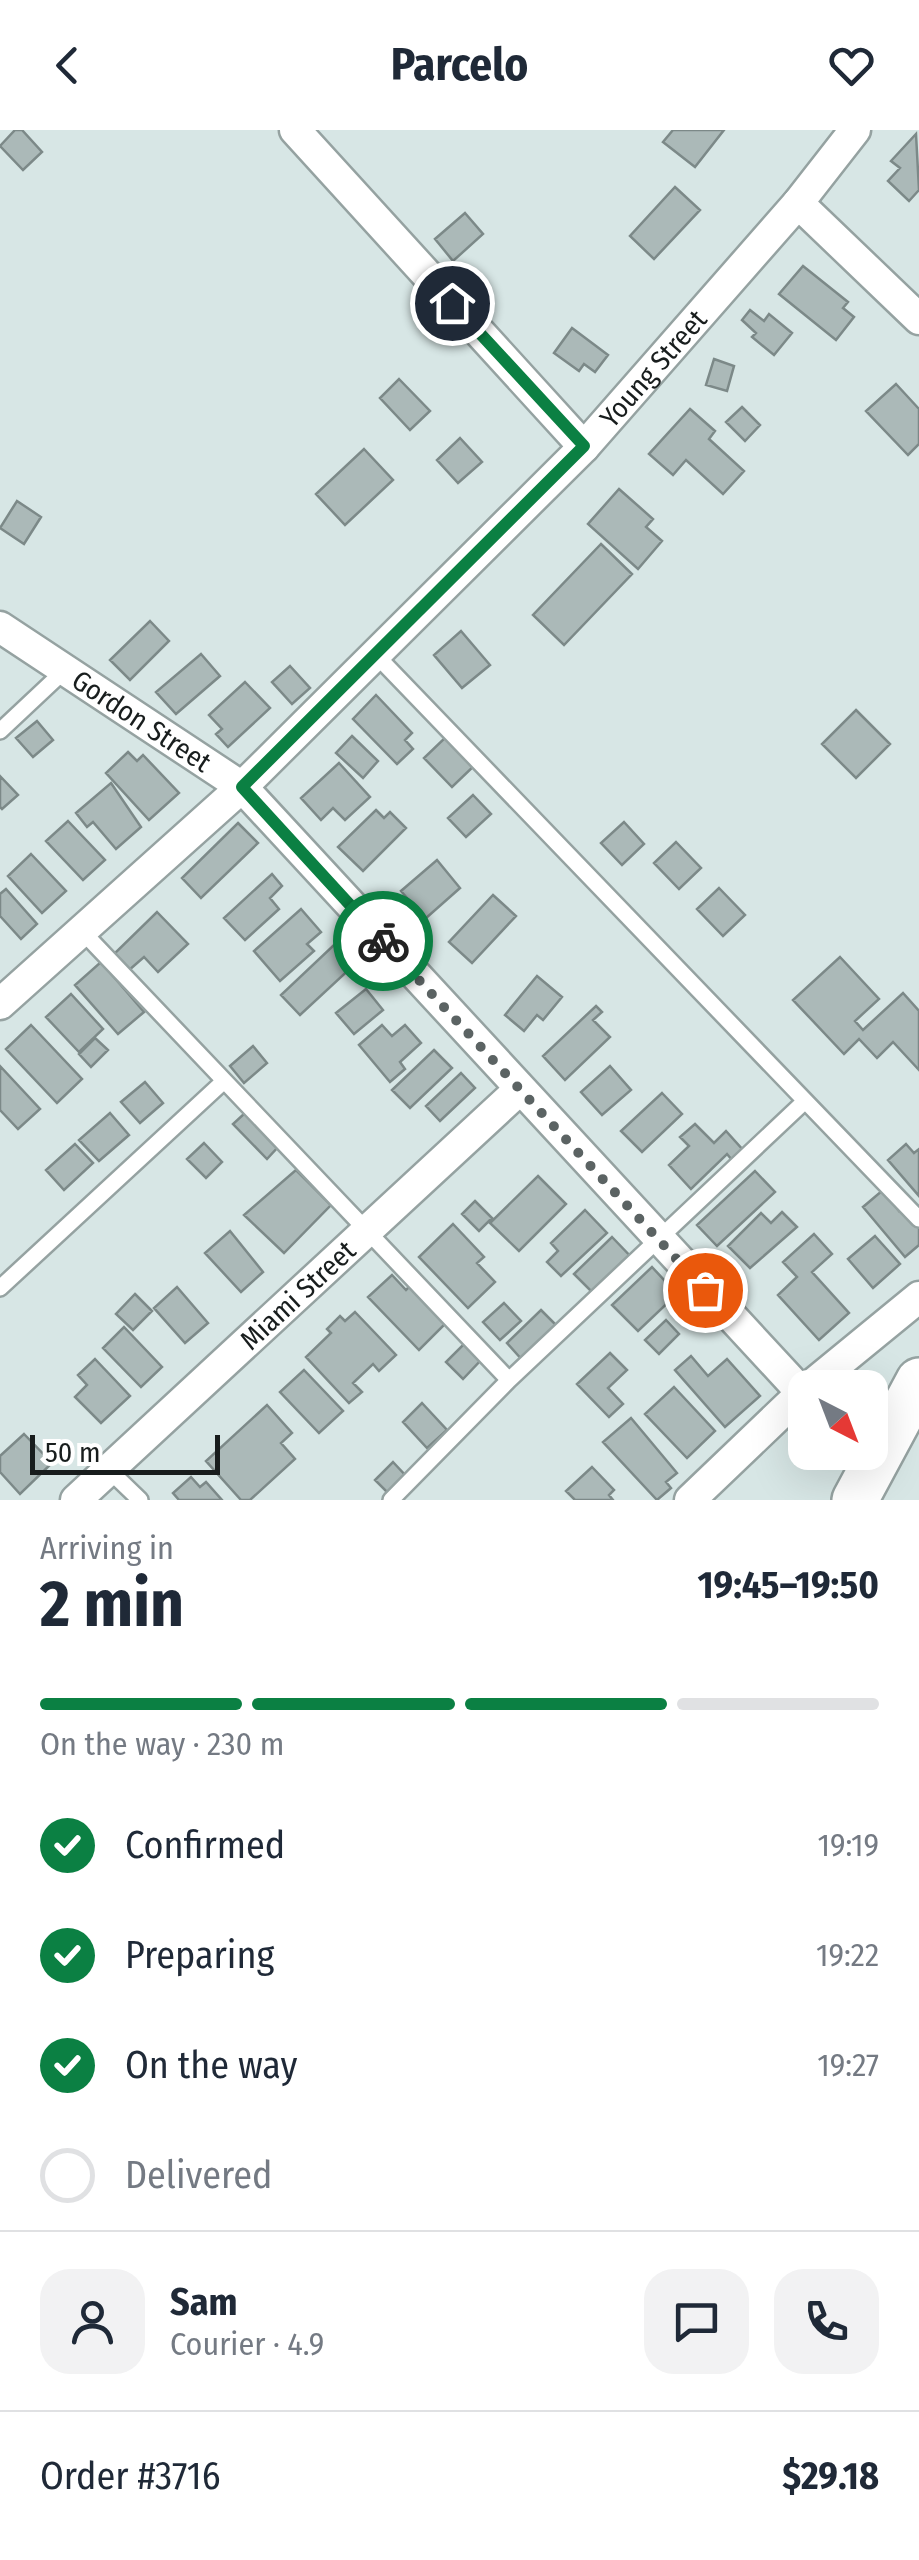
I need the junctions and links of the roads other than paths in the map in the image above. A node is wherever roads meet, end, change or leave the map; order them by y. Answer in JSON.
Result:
{"nodes":[{"id":1,"x":295,"y":130,"type":"edge"},
{"id":2,"x":855,"y":130,"type":"edge"},
{"id":3,"x":798,"y":203,"type":"junction"},
{"id":4,"x":919,"y":319,"type":"edge"},
{"id":5,"x":584,"y":446,"type":"junction"},
{"id":6,"x":0,"y":627,"type":"edge"},
{"id":7,"x":376,"y":654,"type":"junction"},
{"id":8,"x":64,"y":670,"type":"junction"},
{"id":9,"x":0,"y":731,"type":"edge"},
{"id":10,"x":242,"y":787,"type":"junction"},
{"id":11,"x":80,"y":930,"type":"junction"},
{"id":12,"x":0,"y":1004,"type":"edge"},
{"id":13,"x":224,"y":1081,"type":"junction"},
{"id":14,"x":519,"y":1090,"type":"junction"},
{"id":15,"x":805,"y":1101,"type":"junction"},
{"id":16,"x":919,"y":1219,"type":"edge"},
{"id":17,"x":366,"y":1231,"type":"junction"},
{"id":18,"x":657,"y":1238,"type":"junction"},
{"id":19,"x":0,"y":1288,"type":"edge"},
{"id":20,"x":919,"y":1298,"type":"edge"},
{"id":21,"x":832,"y":1370,"type":"edge"},
{"id":22,"x":788,"y":1374,"type":"edge"},
{"id":23,"x":509,"y":1380,"type":"junction"},
{"id":24,"x":919,"y":1381,"type":"edge"},
{"id":25,"x":788,"y":1408,"type":"edge"},
{"id":26,"x":109,"y":1470,"type":"junction"},
{"id":27,"x":862,"y":1482,"type":"edge"},
{"id":28,"x":76,"y":1500,"type":"edge"},
{"id":29,"x":140,"y":1500,"type":"edge"},
{"id":30,"x":391,"y":1500,"type":"edge"},
{"id":31,"x":690,"y":1500,"type":"edge"}],
"edges":[{"from":1,"to":5,"type":"street"},
{"from":2,"to":3,"type":"street","name":"Young Street"},
{"from":3,"to":4,"type":"street"},
{"from":3,"to":5,"type":"street","name":"Young Street"},
{"from":5,"to":7,"type":"street","name":"Young Street"},
{"from":6,"to":8,"type":"street","name":"Gordon Street"},
{"from":7,"to":10,"type":"street","name":"Young Street"},
{"from":7,"to":15,"type":"lane"},
{"from":8,"to":9,"type":"lane"},
{"from":8,"to":10,"type":"street","name":"Gordon Street"},
{"from":10,"to":11,"type":"street","name":"Young Street"},
{"from":10,"to":14,"type":"street","name":"Gordon Street"},
{"from":11,"to":12,"type":"street","name":"Young Street"},
{"from":11,"to":13,"type":"lane"},
{"from":13,"to":17,"type":"lane"},
{"from":13,"to":19,"type":"lane"},
{"from":14,"to":17,"type":"street","name":"Miami Street"},
{"from":14,"to":18,"type":"street","name":"Gordon Street"},
{"from":15,"to":16,"type":"lane"},
{"from":15,"to":18,"type":"lane"},
{"from":17,"to":23,"type":"lane"},
{"from":17,"to":26,"type":"street","name":"Miami Street"},
{"from":18,"to":22,"type":"street","name":"Gordon Street"},
{"from":18,"to":23,"type":"lane"},
{"from":20,"to":21,"type":"street"},
{"from":23,"to":30,"type":"lane"},
{"from":24,"to":27,"type":"main road"},
{"from":25,"to":31,"type":"street"},
{"from":26,"to":28,"type":"street","name":"Miami Street"},
{"from":26,"to":29,"type":"lane"}]}
